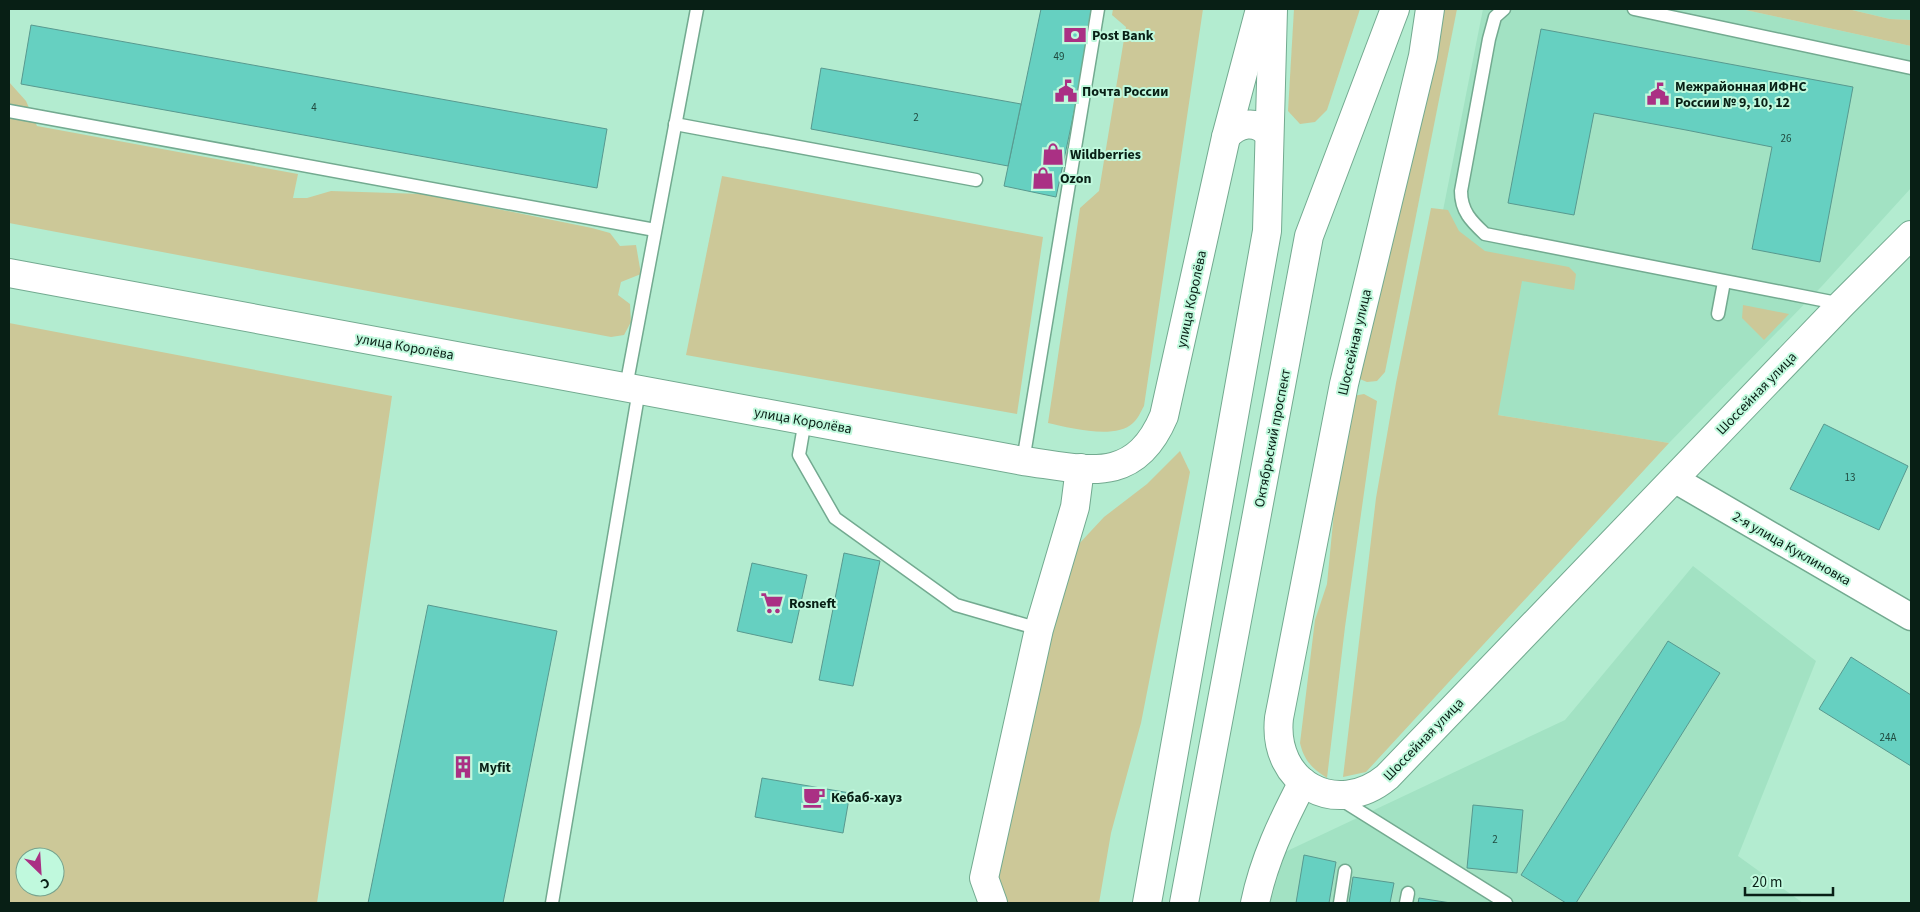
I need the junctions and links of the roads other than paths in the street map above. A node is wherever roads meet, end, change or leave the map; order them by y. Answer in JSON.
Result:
{"nodes":[{"id":1,"x":697,"y":9,"type":"edge"},
{"id":2,"x":1098,"y":9,"type":"edge"},
{"id":3,"x":1260,"y":9,"type":"edge"},
{"id":4,"x":1273,"y":9,"type":"edge"},
{"id":5,"x":1395,"y":9,"type":"edge"},
{"id":6,"x":1430,"y":9,"type":"edge"},
{"id":7,"x":1504,"y":9,"type":"edge"},
{"id":8,"x":1634,"y":9,"type":"edge"},
{"id":9,"x":1911,"y":68,"type":"edge"},
{"id":10,"x":9,"y":110,"type":"edge"},
{"id":11,"x":675,"y":124,"type":"junction"},
{"id":12,"x":1269,"y":134,"type":"junction"},
{"id":13,"x":1226,"y":138,"type":"junction"},
{"id":14,"x":976,"y":180,"type":"dead end"},
{"id":15,"x":655,"y":230,"type":"junction"},
{"id":16,"x":1911,"y":235,"type":"edge"},
{"id":17,"x":9,"y":273,"type":"edge"},
{"id":18,"x":1724,"y":282,"type":"junction"},
{"id":19,"x":1842,"y":304,"type":"junction"},
{"id":20,"x":1718,"y":314,"type":"dead end"},
{"id":21,"x":632,"y":388,"type":"junction"},
{"id":22,"x":805,"y":420,"type":"junction"},
{"id":23,"x":1023,"y":461,"type":"junction"},
{"id":24,"x":1080,"y":468,"type":"junction"},
{"id":25,"x":1674,"y":479,"type":"junction"},
{"id":26,"x":1911,"y":617,"type":"edge"},
{"id":27,"x":1038,"y":629,"type":"junction"},
{"id":28,"x":1303,"y":782,"type":"junction"},
{"id":29,"x":1333,"y":795,"type":"junction"},
{"id":30,"x":1345,"y":871,"type":"dead end"},
{"id":31,"x":1187,"y":891,"type":"edge"},
{"id":32,"x":552,"y":903,"type":"edge"},
{"id":33,"x":993,"y":903,"type":"edge"},
{"id":34,"x":1148,"y":903,"type":"edge"},
{"id":35,"x":1255,"y":903,"type":"edge"},
{"id":36,"x":1340,"y":903,"type":"edge"},
{"id":37,"x":1506,"y":903,"type":"edge"}],
"edges":[{"from":1,"to":11,"type":"lane"},
{"from":2,"to":23,"type":"lane"},
{"from":3,"to":13,"type":"main road","name":"улица Королёва"},
{"from":4,"to":12,"type":"main road"},
{"from":5,"to":31,"type":"main road","name":"Октябрьский проспект"},
{"from":6,"to":28,"type":"main road","name":"Шоссейная улица"},
{"from":7,"to":18,"type":"lane"},
{"from":8,"to":9,"type":"lane"},
{"from":10,"to":15,"type":"lane"},
{"from":11,"to":14,"type":"lane"},
{"from":11,"to":15,"type":"lane"},
{"from":12,"to":13,"type":"main road"},
{"from":12,"to":34,"type":"main road"},
{"from":13,"to":24,"type":"main road","name":"улица Королёва"},
{"from":15,"to":21,"type":"lane"},
{"from":16,"to":19,"type":"main road","name":"Шоссейная улица"},
{"from":17,"to":21,"type":"main road","name":"улица Королёва"},
{"from":18,"to":19,"type":"lane"},
{"from":18,"to":20,"type":"lane"},
{"from":19,"to":25,"type":"main road","name":"Шоссейная улица"},
{"from":21,"to":22,"type":"main road","name":"улица Королёва"},
{"from":21,"to":32,"type":"lane"},
{"from":22,"to":23,"type":"main road","name":"улица Королёва"},
{"from":22,"to":27,"type":"lane"},
{"from":23,"to":24,"type":"main road","name":"улица Королёва"},
{"from":24,"to":27,"type":"main road"},
{"from":25,"to":26,"type":"street","name":"2-я улица Куклиновка"},
{"from":25,"to":29,"type":"main road","name":"Шоссейная улица"},
{"from":27,"to":33,"type":"main road"},
{"from":28,"to":29,"type":"main road","name":"Шоссейная улица"},
{"from":28,"to":35,"type":"main road"},
{"from":29,"to":37,"type":"lane"},
{"from":30,"to":36,"type":"lane"}]}
